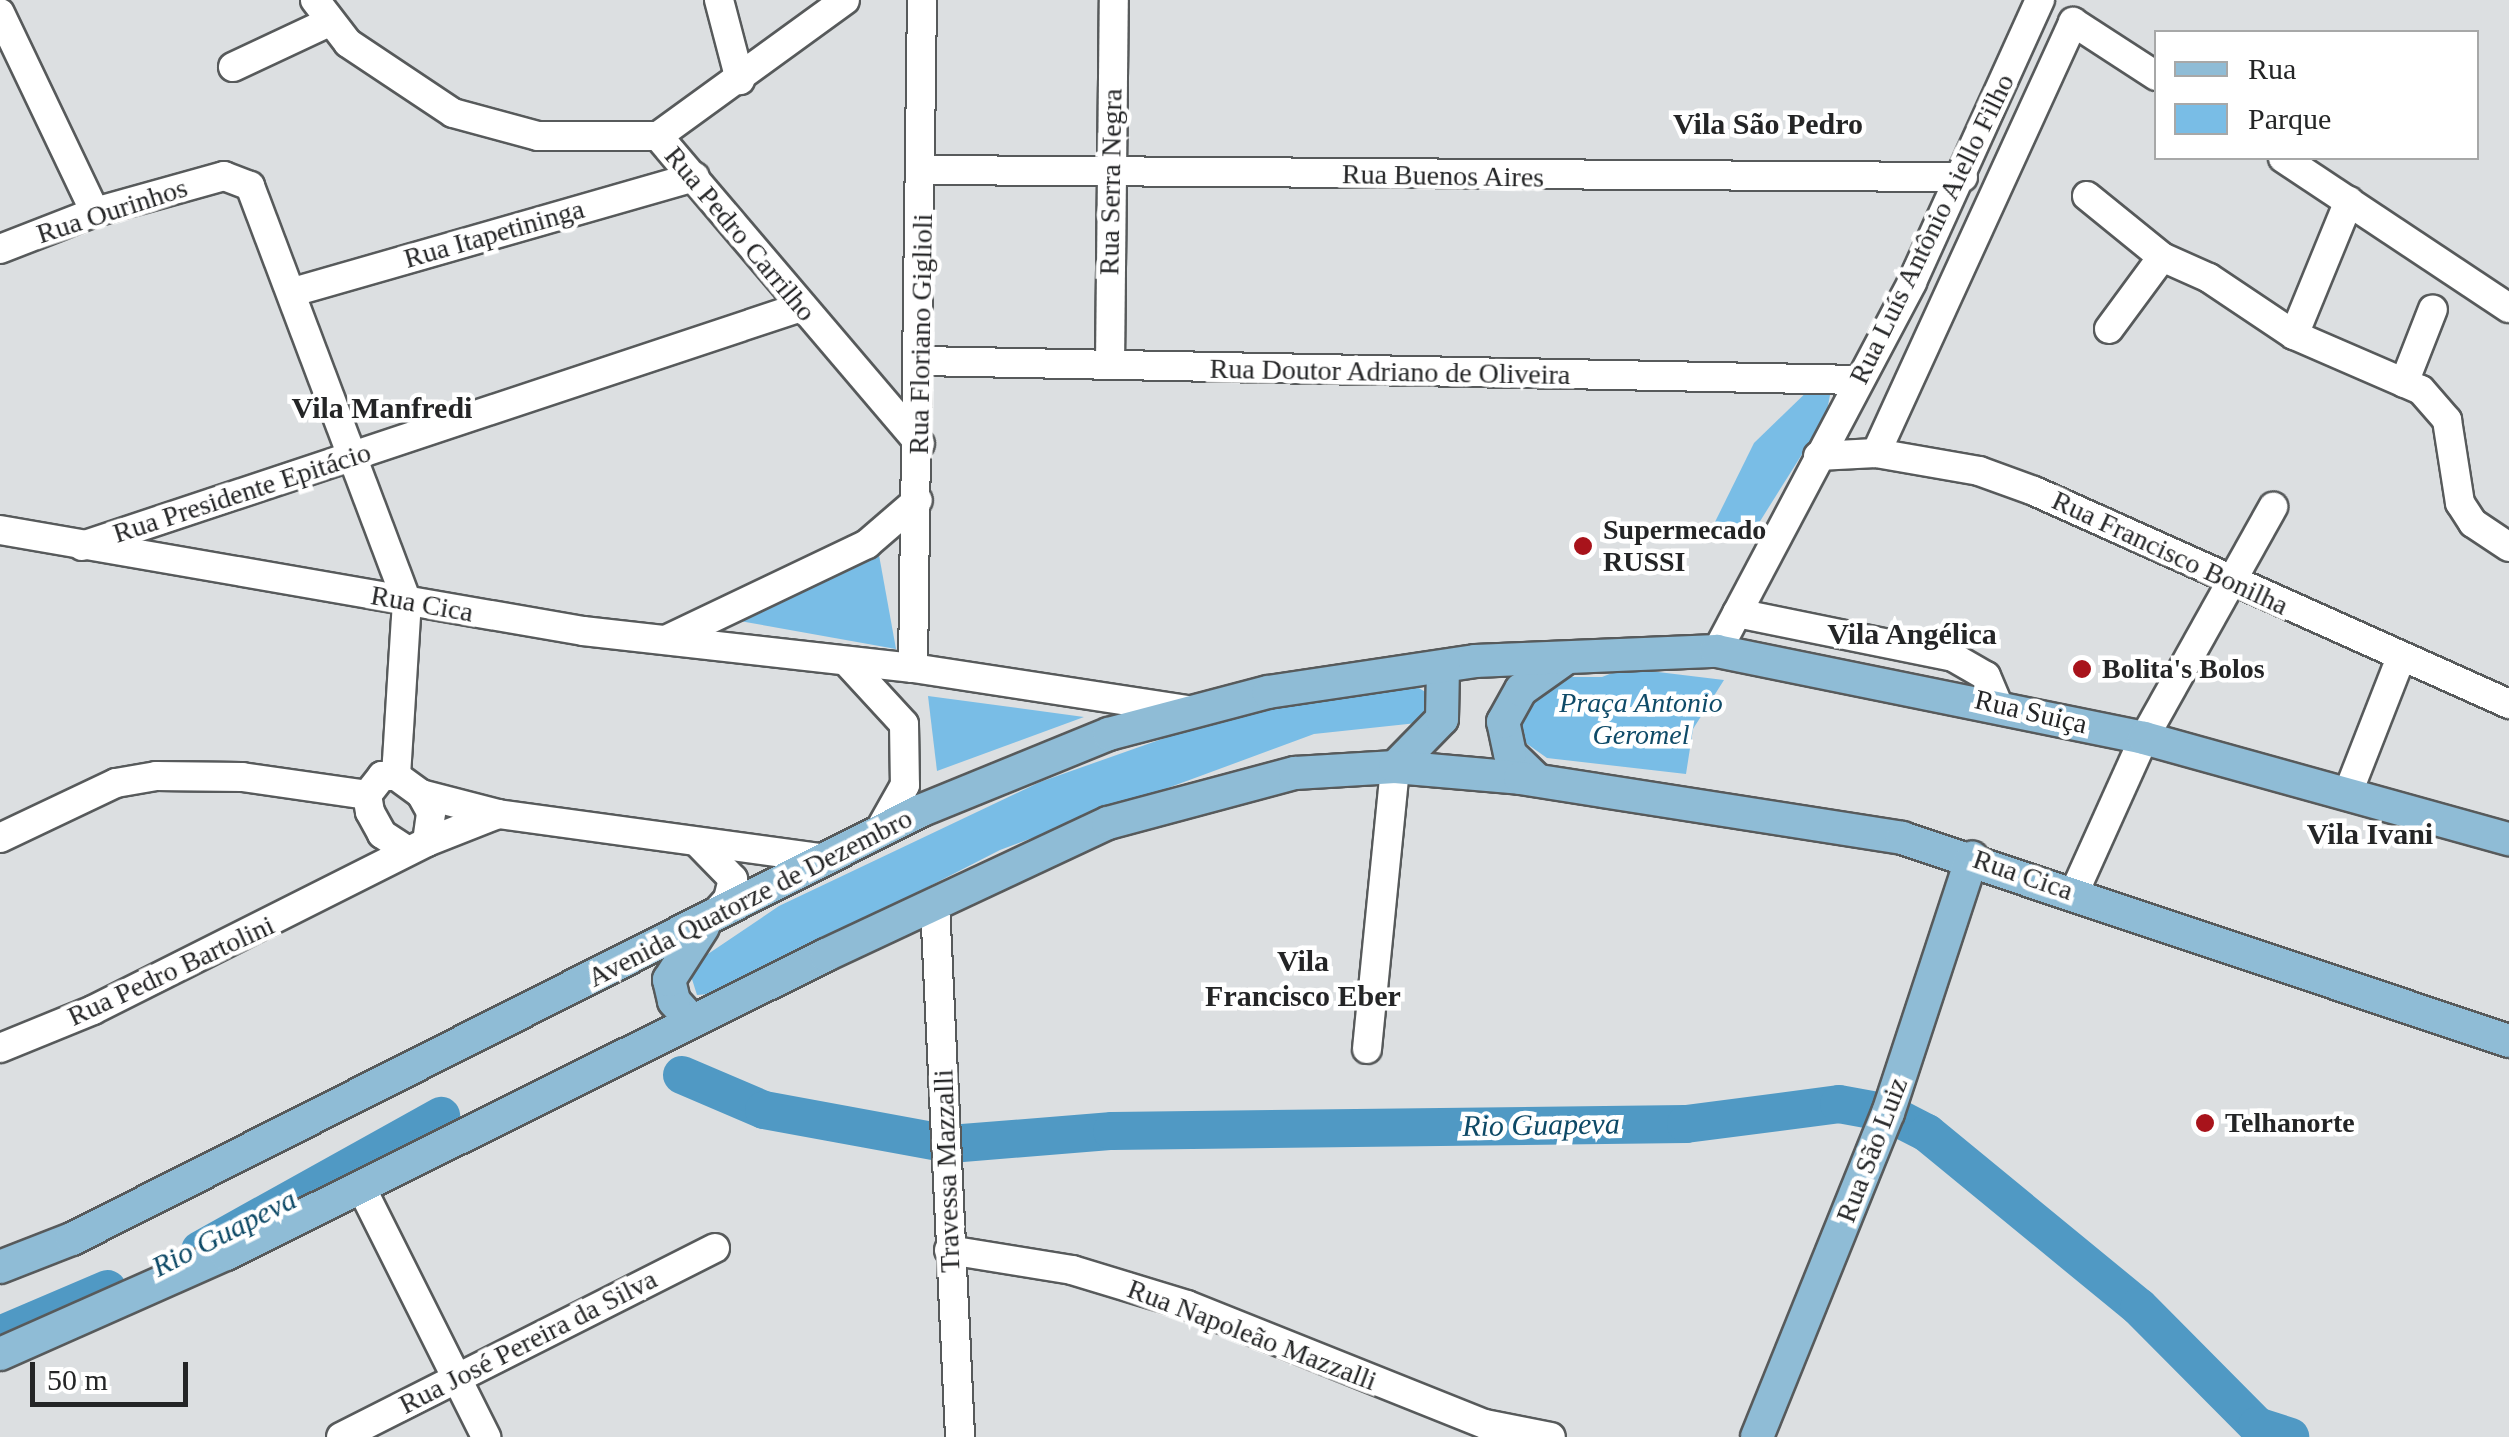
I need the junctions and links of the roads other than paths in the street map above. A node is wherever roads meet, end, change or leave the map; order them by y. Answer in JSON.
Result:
{"nodes":[{"id":1,"x":719,"y":0,"type":"edge"},
{"id":2,"x":845,"y":0,"type":"edge"},
{"id":3,"x":922,"y":0,"type":"edge"},
{"id":4,"x":1114,"y":0,"type":"edge"},
{"id":5,"x":2040,"y":0,"type":"edge"},
{"id":6,"x":322,"y":11,"type":"edge"},
{"id":7,"x":2076,"y":11,"type":"edge"},
{"id":8,"x":0,"y":13,"type":"edge"},
{"id":9,"x":233,"y":68,"type":"dead end"},
{"id":10,"x":2154,"y":74,"type":"edge"},
{"id":11,"x":740,"y":80,"type":"junction"},
{"id":12,"x":658,"y":136,"type":"junction"},
{"id":13,"x":2286,"y":160,"type":"edge"},
{"id":14,"x":922,"y":170,"type":"junction"},
{"id":15,"x":1110,"y":170,"type":"junction"},
{"id":16,"x":695,"y":177,"type":"junction"},
{"id":17,"x":1964,"y":177,"type":"junction"},
{"id":18,"x":2087,"y":196,"type":"dead end"},
{"id":19,"x":2350,"y":201,"type":"junction"},
{"id":20,"x":95,"y":212,"type":"junction"},
{"id":21,"x":0,"y":249,"type":"edge"},
{"id":22,"x":2162,"y":258,"type":"junction"},
{"id":23,"x":293,"y":292,"type":"junction"},
{"id":24,"x":801,"y":307,"type":"junction"},
{"id":25,"x":2509,"y":308,"type":"edge"},
{"id":26,"x":2433,"y":309,"type":"dead end"},
{"id":27,"x":2109,"y":329,"type":"dead end"},
{"id":28,"x":2294,"y":336,"type":"junction"},
{"id":29,"x":922,"y":361,"type":"junction"},
{"id":30,"x":1110,"y":364,"type":"junction"},
{"id":31,"x":1859,"y":380,"type":"junction"},
{"id":32,"x":2404,"y":383,"type":"junction"},
{"id":33,"x":920,"y":444,"type":"junction"},
{"id":34,"x":1876,"y":453,"type":"junction"},
{"id":35,"x":355,"y":456,"type":"junction"},
{"id":36,"x":1818,"y":456,"type":"junction"},
{"id":37,"x":918,"y":500,"type":"junction"},
{"id":38,"x":2273,"y":507,"type":"dead end"},
{"id":39,"x":0,"y":530,"type":"edge"},
{"id":40,"x":867,"y":544,"type":"junction"},
{"id":41,"x":80,"y":546,"type":"junction"},
{"id":42,"x":2509,"y":547,"type":"edge"},
{"id":43,"x":919,"y":560,"type":"junction"},
{"id":44,"x":2232,"y":582,"type":"junction"},
{"id":45,"x":407,"y":601,"type":"junction"},
{"id":46,"x":1737,"y":613,"type":"junction"},
{"id":47,"x":666,"y":640,"type":"junction"},
{"id":48,"x":1717,"y":651,"type":"junction"},
{"id":49,"x":1556,"y":656,"type":"junction"},
{"id":50,"x":2401,"y":657,"type":"junction"},
{"id":51,"x":847,"y":662,"type":"junction"},
{"id":52,"x":1443,"y":667,"type":"junction"},
{"id":53,"x":913,"y":668,"type":"junction"},
{"id":54,"x":1998,"y":704,"type":"junction"},
{"id":55,"x":2509,"y":704,"type":"edge"},
{"id":56,"x":1188,"y":710,"type":"junction"},
{"id":57,"x":2144,"y":738,"type":"junction"},
{"id":58,"x":1395,"y":767,"type":"junction"},
{"id":59,"x":396,"y":776,"type":"junction"},
{"id":60,"x":1529,"y":779,"type":"junction"},
{"id":61,"x":2349,"y":790,"type":"junction"},
{"id":62,"x":367,"y":794,"type":"junction"},
{"id":63,"x":421,"y":794,"type":"junction"},
{"id":64,"x":498,"y":814,"type":"junction"},
{"id":65,"x":878,"y":831,"type":"junction"},
{"id":66,"x":382,"y":834,"type":"junction"},
{"id":67,"x":0,"y":838,"type":"edge"},
{"id":68,"x":2509,"y":839,"type":"edge"},
{"id":69,"x":697,"y":842,"type":"junction"},
{"id":70,"x":418,"y":847,"type":"junction"},
{"id":71,"x":1972,"y":857,"type":"junction"},
{"id":72,"x":828,"y":859,"type":"junction"},
{"id":73,"x":341,"y":890,"type":"junction"},
{"id":74,"x":2074,"y":893,"type":"junction"},
{"id":75,"x":935,"y":904,"type":"junction"},
{"id":76,"x":709,"y":920,"type":"junction"},
{"id":77,"x":692,"y":1021,"type":"junction"},
{"id":78,"x":2509,"y":1042,"type":"edge"},
{"id":79,"x":0,"y":1048,"type":"edge"},
{"id":80,"x":1367,"y":1049,"type":"dead end"},
{"id":81,"x":361,"y":1187,"type":"junction"},
{"id":82,"x":715,"y":1248,"type":"dead end"},
{"id":83,"x":948,"y":1250,"type":"junction"},
{"id":84,"x":0,"y":1267,"type":"edge"},
{"id":85,"x":0,"y":1354,"type":"edge"},
{"id":86,"x":455,"y":1376,"type":"junction"},
{"id":87,"x":341,"y":1437,"type":"edge"},
{"id":88,"x":486,"y":1437,"type":"edge"},
{"id":89,"x":960,"y":1437,"type":"edge"},
{"id":90,"x":1551,"y":1437,"type":"edge"},
{"id":91,"x":1757,"y":1437,"type":"edge"}],
"edges":[{"from":1,"to":11,"type":"street"},
{"from":2,"to":11,"type":"street"},
{"from":3,"to":14,"type":"street","name":"Rua Floriano Giglioli"},
{"from":4,"to":15,"type":"street","name":"Rua Serra Negra"},
{"from":5,"to":17,"type":"street","name":"Rua Luís Antônio Aiello Filho"},
{"from":6,"to":9,"type":"street"},
{"from":6,"to":12,"type":"street","name":"Rua Pedro Carrilho"},
{"from":7,"to":10,"type":"street"},
{"from":7,"to":34,"type":"street"},
{"from":8,"to":20,"type":"street"},
{"from":11,"to":12,"type":"street"},
{"from":12,"to":16,"type":"street","name":"Rua Pedro Carrilho"},
{"from":13,"to":19,"type":"street"},
{"from":14,"to":15,"type":"street","name":"Rua Buenos Aires"},
{"from":14,"to":29,"type":"street","name":"Rua Floriano Giglioli"},
{"from":15,"to":17,"type":"street","name":"Rua Buenos Aires"},
{"from":15,"to":30,"type":"street","name":"Rua Serra Negra"},
{"from":16,"to":23,"type":"street","name":"Rua Itapetininga"},
{"from":16,"to":24,"type":"street","name":"Rua Pedro Carrilho"},
{"from":17,"to":31,"type":"street","name":"Rua Luís Antônio Aiello Filho"},
{"from":18,"to":22,"type":"street"},
{"from":19,"to":25,"type":"street"},
{"from":19,"to":28,"type":"street"},
{"from":20,"to":21,"type":"street","name":"Rua Ourinhos"},
{"from":20,"to":23,"type":"street","name":"Rua Ourinhos"},
{"from":22,"to":27,"type":"street"},
{"from":22,"to":28,"type":"street"},
{"from":23,"to":35,"type":"street"},
{"from":24,"to":33,"type":"street","name":"Rua Pedro Carrilho"},
{"from":24,"to":35,"type":"street","name":"Rua Presidente Epitácio"},
{"from":26,"to":32,"type":"street"},
{"from":28,"to":32,"type":"street"},
{"from":29,"to":30,"type":"street","name":"Rua Doutor Adriano de Oliveira"},
{"from":29,"to":33,"type":"street","name":"Rua Floriano Giglioli"},
{"from":30,"to":31,"type":"street","name":"Rua Doutor Adriano de Oliveira"},
{"from":31,"to":36,"type":"street","name":"Rua Luís Antônio Aiello Filho"},
{"from":32,"to":42,"type":"street"},
{"from":33,"to":37,"type":"street","name":"Rua Floriano Giglioli"},
{"from":34,"to":36,"type":"street","name":"Rua Francisco Bonilha"},
{"from":34,"to":44,"type":"street","name":"Rua Francisco Bonilha"},
{"from":35,"to":41,"type":"street","name":"Rua Presidente Epitácio"},
{"from":35,"to":45,"type":"street"},
{"from":36,"to":46,"type":"street","name":"Rua Luís Antônio Aiello Filho"},
{"from":37,"to":40,"type":"street"},
{"from":37,"to":43,"type":"street","name":"Rua Floriano Giglioli"},
{"from":38,"to":44,"type":"street"},
{"from":39,"to":41,"type":"street","name":"Rua Cica"},
{"from":40,"to":43,"type":"street"},
{"from":40,"to":47,"type":"street"},
{"from":41,"to":45,"type":"street","name":"Rua Cica"},
{"from":43,"to":53,"type":"street","name":"Rua Floriano Giglioli"},
{"from":44,"to":50,"type":"street","name":"Rua Francisco Bonilha"},
{"from":44,"to":57,"type":"street"},
{"from":45,"to":47,"type":"street","name":"Rua Cica"},
{"from":45,"to":59,"type":"street"},
{"from":46,"to":48,"type":"street","name":"Rua Luís Antônio Aiello Filho"},
{"from":46,"to":54,"type":"street"},
{"from":47,"to":51,"type":"street","name":"Rua Cica"},
{"from":48,"to":49,"type":"main road","name":"Rua Suiça"},
{"from":48,"to":54,"type":"main road","name":"Rua Suiça"},
{"from":49,"to":52,"type":"main road","name":"Avenida Quatorze de Dezembro"},
{"from":49,"to":60,"type":"main road"},
{"from":50,"to":55,"type":"street","name":"Rua Francisco Bonilha"},
{"from":50,"to":61,"type":"street"},
{"from":51,"to":53,"type":"street","name":"Rua Cica"},
{"from":51,"to":65,"type":"street"},
{"from":52,"to":56,"type":"main road","name":"Avenida Quatorze de Dezembro"},
{"from":52,"to":58,"type":"main road"},
{"from":53,"to":56,"type":"street","name":"Rua Cica"},
{"from":54,"to":57,"type":"main road","name":"Rua Suiça"},
{"from":56,"to":65,"type":"main road","name":"Avenida Quatorze de Dezembro"},
{"from":57,"to":61,"type":"main road","name":"Rua Suiça"},
{"from":57,"to":74,"type":"street"},
{"from":58,"to":60,"type":"main road"},
{"from":58,"to":75,"type":"main road"},
{"from":58,"to":80,"type":"street"},
{"from":59,"to":62,"type":"street"},
{"from":59,"to":63,"type":"street"},
{"from":60,"to":71,"type":"main road","name":"Rua Cica"},
{"from":61,"to":68,"type":"main road","name":"Rua Suiça"},
{"from":62,"to":66,"type":"street"},
{"from":62,"to":67,"type":"street"},
{"from":63,"to":64,"type":"street"},
{"from":63,"to":70,"type":"street"},
{"from":64,"to":69,"type":"street"},
{"from":64,"to":70,"type":"street","name":"Rua Pedro Bartolini"},
{"from":65,"to":72,"type":"main road","name":"Avenida Quatorze de Dezembro"},
{"from":66,"to":70,"type":"street"},
{"from":66,"to":73,"type":"street","name":"Rua Pedro Bartolini"},
{"from":69,"to":72,"type":"street"},
{"from":69,"to":76,"type":"street"},
{"from":70,"to":73,"type":"street","name":"Rua Pedro Bartolini"},
{"from":71,"to":74,"type":"main road","name":"Rua Cica"},
{"from":71,"to":91,"type":"main road","name":"Rua São Luiz"},
{"from":72,"to":76,"type":"main road","name":"Avenida Quatorze de Dezembro"},
{"from":73,"to":79,"type":"street","name":"Rua Pedro Bartolini"},
{"from":74,"to":78,"type":"main road","name":"Rua Cica"},
{"from":75,"to":77,"type":"main road"},
{"from":75,"to":83,"type":"street","name":"Travessa Mazzalli"},
{"from":76,"to":77,"type":"main road"},
{"from":76,"to":84,"type":"main road","name":"Avenida Quatorze de Dezembro"},
{"from":77,"to":81,"type":"main road"},
{"from":81,"to":85,"type":"main road"},
{"from":81,"to":86,"type":"street"},
{"from":82,"to":86,"type":"street","name":"Rua José Pereira da Silva"},
{"from":83,"to":89,"type":"street","name":"Travessa Mazzalli"},
{"from":83,"to":90,"type":"street","name":"Rua Napoleão Mazzalli"},
{"from":86,"to":87,"type":"street","name":"Rua José Pereira da Silva"},
{"from":86,"to":88,"type":"street"}]}
